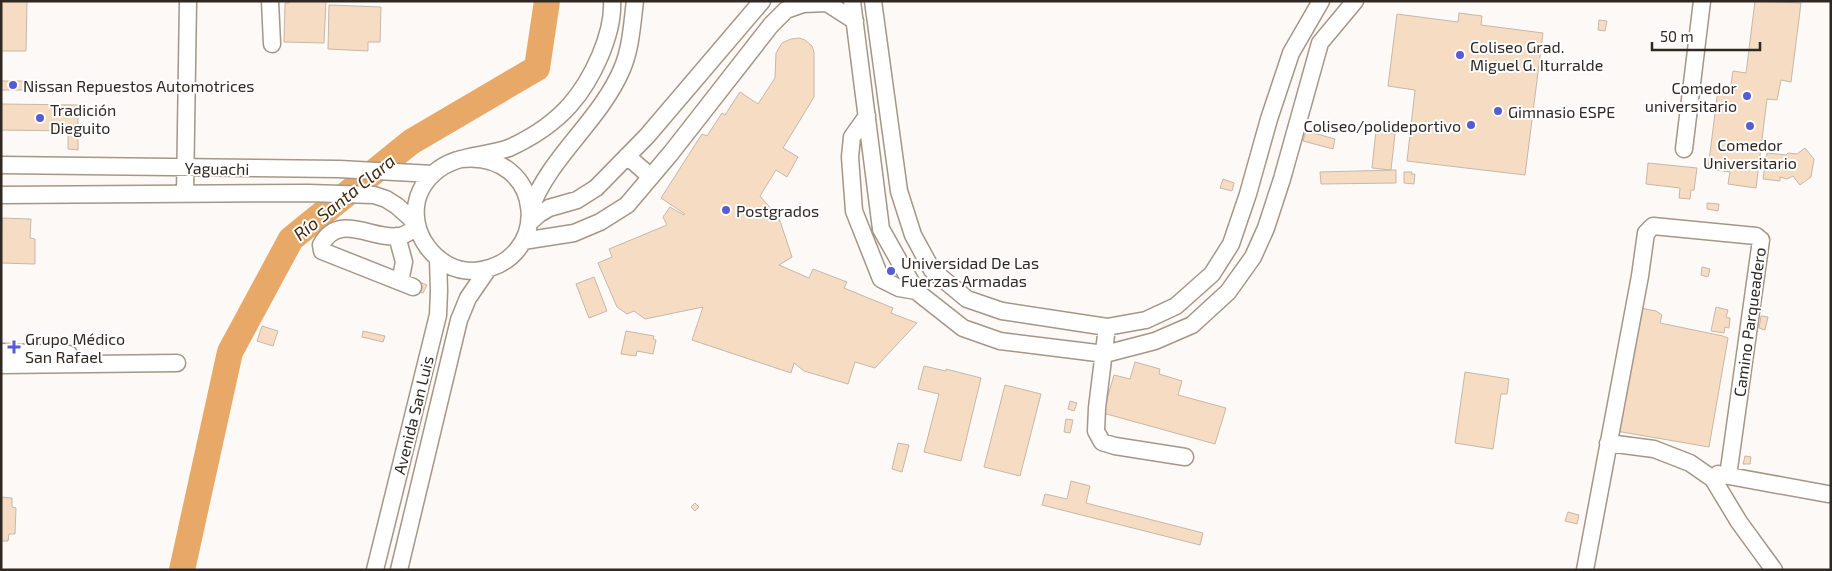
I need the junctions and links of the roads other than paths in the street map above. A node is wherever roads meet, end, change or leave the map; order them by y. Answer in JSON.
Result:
{"nodes":[{"id":1,"x":188,"y":1,"type":"edge"},
{"id":2,"x":270,"y":1,"type":"edge"},
{"id":3,"x":612,"y":1,"type":"edge"},
{"id":4,"x":635,"y":1,"type":"edge"},
{"id":5,"x":762,"y":1,"type":"edge"},
{"id":6,"x":852,"y":1,"type":"edge"},
{"id":7,"x":873,"y":1,"type":"edge"},
{"id":8,"x":1321,"y":1,"type":"edge"},
{"id":9,"x":1355,"y":1,"type":"edge"},
{"id":10,"x":1702,"y":1,"type":"edge"},
{"id":11,"x":809,"y":3,"type":"edge"},
{"id":12,"x":854,"y":21,"type":"junction"},
{"id":13,"x":272,"y":44,"type":"dead end"},
{"id":14,"x":686,"y":90,"type":"junction"},
{"id":15,"x":706,"y":107,"type":"junction"},
{"id":16,"x":867,"y":116,"type":"junction"},
{"id":17,"x":1684,"y":149,"type":"dead end"},
{"id":18,"x":627,"y":156,"type":"junction"},
{"id":19,"x":461,"y":159,"type":"junction"},
{"id":20,"x":1,"y":165,"type":"edge"},
{"id":21,"x":185,"y":168,"type":"junction"},
{"id":22,"x":433,"y":174,"type":"junction"},
{"id":23,"x":651,"y":177,"type":"junction"},
{"id":24,"x":185,"y":194,"type":"junction"},
{"id":25,"x":1,"y":195,"type":"edge"},
{"id":26,"x":530,"y":216,"type":"junction"},
{"id":27,"x":417,"y":225,"type":"junction"},
{"id":28,"x":397,"y":236,"type":"junction"},
{"id":29,"x":523,"y":241,"type":"junction"},
{"id":30,"x":1231,"y":244,"type":"junction"},
{"id":31,"x":1253,"y":257,"type":"junction"},
{"id":32,"x":438,"y":260,"type":"junction"},
{"id":33,"x":488,"y":269,"type":"junction"},
{"id":34,"x":916,"y":292,"type":"junction"},
{"id":35,"x":1107,"y":327,"type":"junction"},
{"id":36,"x":1,"y":352,"type":"edge"},
{"id":37,"x":1105,"y":354,"type":"junction"},
{"id":38,"x":130,"y":355,"type":"dead end"},
{"id":39,"x":177,"y":363,"type":"dead end"},
{"id":40,"x":1,"y":365,"type":"edge"},
{"id":41,"x":1608,"y":444,"type":"junction"},
{"id":42,"x":1185,"y":456,"type":"dead end"},
{"id":43,"x":1704,"y":472,"type":"junction"},
{"id":44,"x":1728,"y":476,"type":"junction"},
{"id":45,"x":1828,"y":494,"type":"dead end"},
{"id":46,"x":375,"y":570,"type":"edge"},
{"id":47,"x":399,"y":570,"type":"edge"},
{"id":48,"x":1585,"y":570,"type":"edge"},
{"id":49,"x":1774,"y":570,"type":"edge"}],
"edges":[{"from":1,"to":21,"type":"street"},
{"from":2,"to":13,"type":"street"},
{"from":3,"to":19,"type":"street"},
{"from":4,"to":26,"type":"street"},
{"from":5,"to":14,"type":"street"},
{"from":6,"to":12,"type":"street"},
{"from":7,"to":35,"type":"street"},
{"from":8,"to":30,"type":"street"},
{"from":9,"to":31,"type":"street"},
{"from":10,"to":17,"type":"street"},
{"from":11,"to":12,"type":"street"},
{"from":11,"to":15,"type":"street"},
{"from":12,"to":16,"type":"street"},
{"from":14,"to":15,"type":"street"},
{"from":14,"to":18,"type":"street"},
{"from":15,"to":23,"type":"street"},
{"from":16,"to":34,"type":"street"},
{"from":16,"to":34,"type":"street"},
{"from":18,"to":23,"type":"street"},
{"from":18,"to":26,"type":"street"},
{"from":19,"to":22,"type":"street"},
{"from":19,"to":26,"type":"street"},
{"from":20,"to":21,"type":"street","name":"Yaguachi"},
{"from":21,"to":22,"type":"street","name":"Yaguachi"},
{"from":21,"to":24,"type":"street"},
{"from":22,"to":27,"type":"street"},
{"from":23,"to":29,"type":"street"},
{"from":24,"to":25,"type":"street","name":"Yaguachi"},
{"from":24,"to":27,"type":"street","name":"Yaguachi"},
{"from":26,"to":29,"type":"street"},
{"from":27,"to":28,"type":"street"},
{"from":27,"to":32,"type":"street"},
{"from":28,"to":28,"type":"street"},
{"from":29,"to":33,"type":"street"},
{"from":30,"to":31,"type":"street"},
{"from":30,"to":35,"type":"street"},
{"from":31,"to":37,"type":"street"},
{"from":32,"to":33,"type":"street"},
{"from":32,"to":46,"type":"street","name":"Avenida San Luis"},
{"from":33,"to":47,"type":"street","name":"Avenida San Luis"},
{"from":34,"to":37,"type":"street"},
{"from":35,"to":37,"type":"street"},
{"from":36,"to":38,"type":"street"},
{"from":37,"to":42,"type":"street"},
{"from":39,"to":40,"type":"street"},
{"from":41,"to":43,"type":"street"},
{"from":41,"to":44,"type":"street","name":"Camino Parqueadero"},
{"from":41,"to":48,"type":"street"},
{"from":43,"to":44,"type":"street"},
{"from":43,"to":49,"type":"street"},
{"from":44,"to":45,"type":"street"}]}
